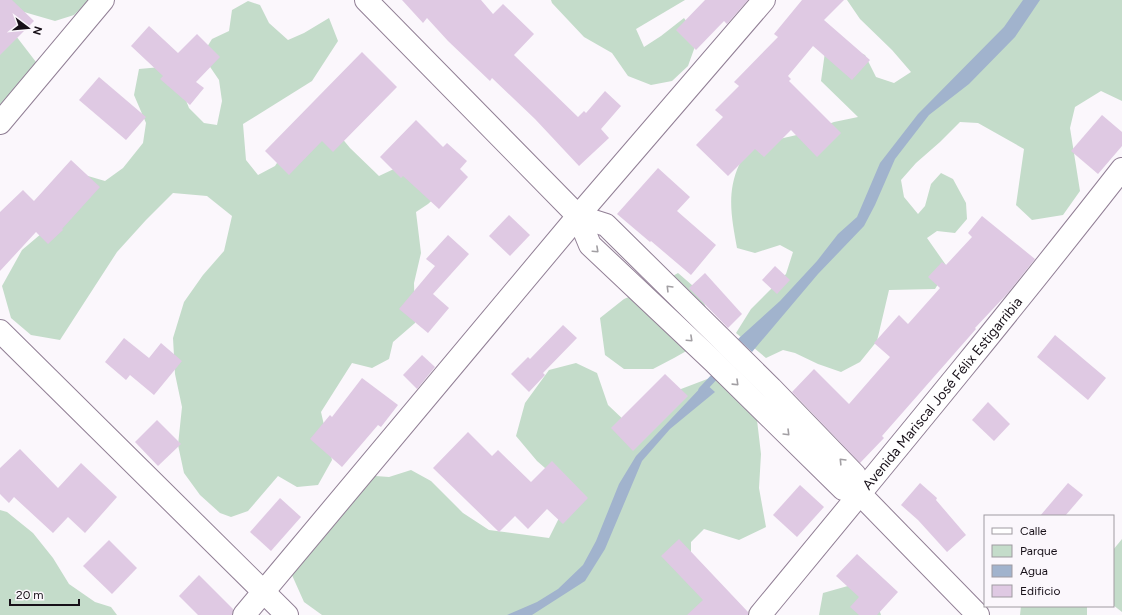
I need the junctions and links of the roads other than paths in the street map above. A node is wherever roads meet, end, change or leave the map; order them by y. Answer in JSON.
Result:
{"nodes":[{"id":1,"x":103,"y":0,"type":"edge"},
{"id":2,"x":366,"y":0,"type":"edge"},
{"id":3,"x":764,"y":0,"type":"edge"},
{"id":4,"x":0,"y":123,"type":"edge"},
{"id":5,"x":1122,"y":169,"type":"edge"},
{"id":6,"x":578,"y":216,"type":"junction"},
{"id":7,"x":0,"y":331,"type":"edge"},
{"id":8,"x":860,"y":494,"type":"junction"},
{"id":9,"x":263,"y":590,"type":"junction"},
{"id":10,"x":244,"y":615,"type":"edge"},
{"id":11,"x":287,"y":615,"type":"edge"},
{"id":12,"x":760,"y":615,"type":"edge"},
{"id":13,"x":978,"y":615,"type":"edge"}],
"edges":[{"from":1,"to":4,"type":"street"},
{"from":2,"to":6,"type":"street"},
{"from":3,"to":6,"type":"street"},
{"from":5,"to":8,"type":"street","name":"Avenida Mariscal José Félix Estigarribia"},
{"from":6,"to":8,"type":"street"},
{"from":6,"to":9,"type":"street"},
{"from":7,"to":9,"type":"street"},
{"from":8,"to":12,"type":"street","name":"Avenida Mariscal José Félix Estigarribia"},
{"from":8,"to":13,"type":"street"},
{"from":9,"to":10,"type":"street"},
{"from":9,"to":11,"type":"street"}]}
